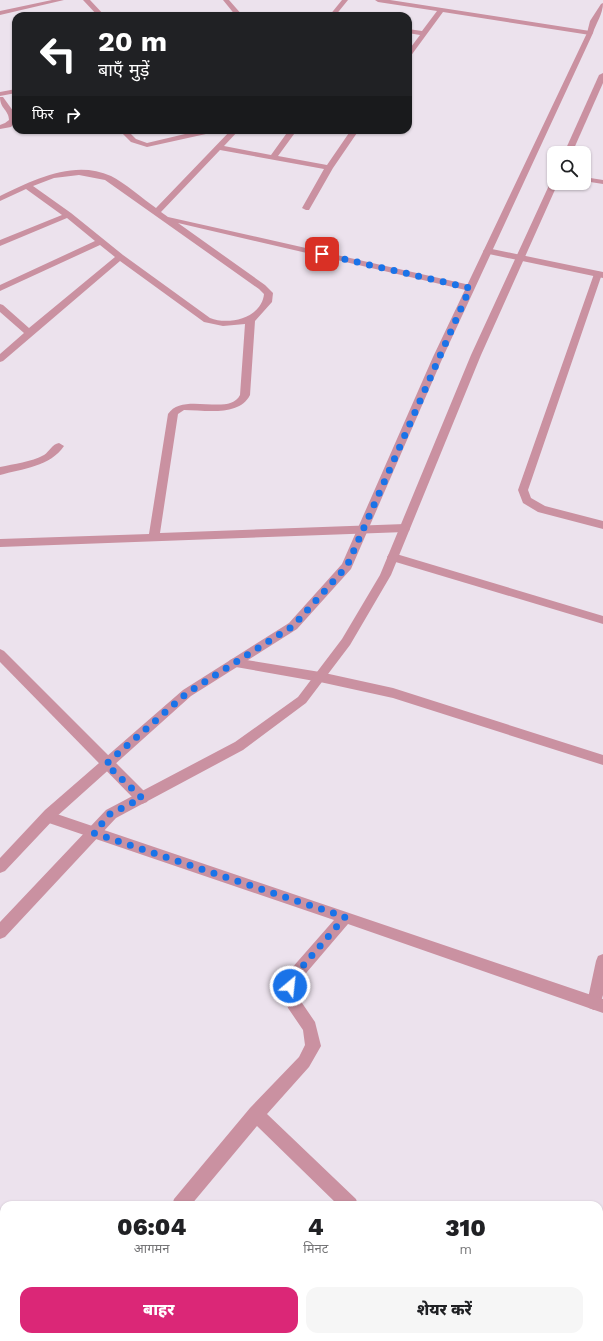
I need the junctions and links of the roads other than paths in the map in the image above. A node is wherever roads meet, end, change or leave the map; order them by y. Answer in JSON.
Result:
{"nodes":[{"id":1,"x":61,"y":0,"type":"edge"},
{"id":2,"x":86,"y":0,"type":"edge"},
{"id":3,"x":226,"y":0,"type":"edge"},
{"id":4,"x":345,"y":0,"type":"edge"},
{"id":5,"x":378,"y":0,"type":"edge"},
{"id":6,"x":603,"y":5,"type":"edge"},
{"id":7,"x":441,"y":10,"type":"junction"},
{"id":8,"x":12,"y":12,"type":"edge"},
{"id":9,"x":13,"y":12,"type":"edge"},
{"id":10,"x":98,"y":12,"type":"edge"},
{"id":11,"x":236,"y":12,"type":"edge"},
{"id":12,"x":335,"y":12,"type":"edge"},
{"id":13,"x":0,"y":14,"type":"edge"},
{"id":14,"x":412,"y":32,"type":"edge"},
{"id":15,"x":590,"y":33,"type":"junction"},
{"id":16,"x":424,"y":34,"type":"junction"},
{"id":17,"x":412,"y":50,"type":"edge"},
{"id":18,"x":603,"y":75,"type":"edge"},
{"id":19,"x":12,"y":92,"type":"edge"},
{"id":20,"x":0,"y":94,"type":"edge"},
{"id":21,"x":0,"y":98,"type":"edge"},
{"id":22,"x":12,"y":115,"type":"edge"},
{"id":23,"x":12,"y":121,"type":"edge"},
{"id":24,"x":0,"y":128,"type":"edge"},
{"id":25,"x":126,"y":134,"type":"edge"},
{"id":26,"x":195,"y":134,"type":"edge"},
{"id":27,"x":231,"y":134,"type":"edge"},
{"id":28,"x":290,"y":134,"type":"edge"},
{"id":29,"x":352,"y":134,"type":"edge"},
{"id":30,"x":571,"y":146,"type":"edge"},
{"id":31,"x":218,"y":147,"type":"junction"},
{"id":32,"x":273,"y":158,"type":"junction"},
{"id":33,"x":329,"y":168,"type":"junction"},
{"id":34,"x":591,"y":180,"type":"edge"},
{"id":35,"x":603,"y":182,"type":"edge"},
{"id":36,"x":27,"y":186,"type":"junction"},
{"id":37,"x":551,"y":190,"type":"edge"},
{"id":38,"x":0,"y":199,"type":"edge"},
{"id":39,"x":306,"y":208,"type":"dead end"},
{"id":40,"x":68,"y":215,"type":"junction"},
{"id":41,"x":159,"y":215,"type":"junction"},
{"id":42,"x":100,"y":242,"type":"junction"},
{"id":43,"x":0,"y":243,"type":"edge"},
{"id":44,"x":487,"y":252,"type":"junction"},
{"id":45,"x":120,"y":257,"type":"junction"},
{"id":46,"x":520,"y":258,"type":"junction"},
{"id":47,"x":600,"y":275,"type":"edge"},
{"id":48,"x":0,"y":288,"type":"edge"},
{"id":49,"x":470,"y":288,"type":"junction"},
{"id":50,"x":0,"y":307,"type":"edge"},
{"id":51,"x":250,"y":320,"type":"junction"},
{"id":52,"x":29,"y":333,"type":"junction"},
{"id":53,"x":0,"y":359,"type":"edge"},
{"id":54,"x":59,"y":446,"type":"dead end"},
{"id":55,"x":0,"y":471,"type":"edge"},
{"id":56,"x":603,"y":525,"type":"edge"},
{"id":57,"x":405,"y":528,"type":"junction"},
{"id":58,"x":363,"y":529,"type":"junction"},
{"id":59,"x":154,"y":538,"type":"junction"},
{"id":60,"x":0,"y":543,"type":"edge"},
{"id":61,"x":393,"y":557,"type":"junction"},
{"id":62,"x":603,"y":620,"type":"edge"},
{"id":63,"x":0,"y":654,"type":"edge"},
{"id":64,"x":234,"y":663,"type":"junction"},
{"id":65,"x":320,"y":677,"type":"junction"},
{"id":66,"x":603,"y":760,"type":"edge"},
{"id":67,"x":106,"y":764,"type":"junction"},
{"id":68,"x":142,"y":798,"type":"junction"},
{"id":69,"x":48,"y":817,"type":"junction"},
{"id":70,"x":94,"y":833,"type":"junction"},
{"id":71,"x":0,"y":867,"type":"edge"},
{"id":72,"x":345,"y":917,"type":"junction"},
{"id":73,"x":0,"y":932,"type":"edge"},
{"id":74,"x":603,"y":961,"type":"edge"},
{"id":75,"x":599,"y":1005,"type":"edge"},
{"id":76,"x":256,"y":1114,"type":"junction"},
{"id":77,"x":183,"y":1201,"type":"edge"},
{"id":78,"x":342,"y":1201,"type":"edge"}],
"edges":[{"from":1,"to":9,"type":"street"},
{"from":2,"to":10,"type":"street"},
{"from":3,"to":11,"type":"street"},
{"from":4,"to":12,"type":"street"},
{"from":5,"to":7,"type":"street"},
{"from":6,"to":15,"type":"street"},
{"from":7,"to":15,"type":"street"},
{"from":7,"to":16,"type":"street"},
{"from":8,"to":13,"type":"street"},
{"from":14,"to":16,"type":"street"},
{"from":15,"to":44,"type":"street"},
{"from":16,"to":17,"type":"street"},
{"from":18,"to":30,"type":"street"},
{"from":19,"to":20,"type":"street"},
{"from":21,"to":22,"type":"street"},
{"from":23,"to":24,"type":"street"},
{"from":25,"to":26,"type":"street"},
{"from":27,"to":31,"type":"street"},
{"from":28,"to":32,"type":"street"},
{"from":29,"to":33,"type":"street"},
{"from":31,"to":32,"type":"street"},
{"from":31,"to":41,"type":"street"},
{"from":32,"to":33,"type":"street"},
{"from":33,"to":39,"type":"street"},
{"from":34,"to":35,"type":"street"},
{"from":36,"to":38,"type":"street"},
{"from":36,"to":40,"type":"street"},
{"from":36,"to":41,"type":"street"},
{"from":37,"to":46,"type":"street"},
{"from":40,"to":42,"type":"street"},
{"from":40,"to":43,"type":"street"},
{"from":41,"to":49,"type":"street"},
{"from":41,"to":51,"type":"street"},
{"from":42,"to":45,"type":"street"},
{"from":42,"to":48,"type":"street"},
{"from":44,"to":46,"type":"street"},
{"from":44,"to":49,"type":"street"},
{"from":45,"to":51,"type":"street"},
{"from":45,"to":52,"type":"street"},
{"from":46,"to":47,"type":"street"},
{"from":46,"to":57,"type":"street"},
{"from":47,"to":56,"type":"street"},
{"from":49,"to":58,"type":"street"},
{"from":50,"to":52,"type":"street"},
{"from":51,"to":59,"type":"street"},
{"from":52,"to":53,"type":"street"},
{"from":54,"to":55,"type":"street"},
{"from":57,"to":58,"type":"street"},
{"from":57,"to":61,"type":"street"},
{"from":58,"to":59,"type":"street"},
{"from":58,"to":64,"type":"street"},
{"from":59,"to":60,"type":"street"},
{"from":61,"to":62,"type":"street"},
{"from":61,"to":65,"type":"street"},
{"from":63,"to":67,"type":"street"},
{"from":64,"to":65,"type":"street"},
{"from":64,"to":67,"type":"street"},
{"from":65,"to":66,"type":"street"},
{"from":65,"to":68,"type":"street"},
{"from":67,"to":68,"type":"street"},
{"from":67,"to":69,"type":"street"},
{"from":68,"to":70,"type":"street"},
{"from":69,"to":70,"type":"street"},
{"from":69,"to":71,"type":"street"},
{"from":70,"to":72,"type":"street"},
{"from":70,"to":73,"type":"street"},
{"from":72,"to":75,"type":"street"},
{"from":72,"to":76,"type":"street"},
{"from":74,"to":75,"type":"street"},
{"from":76,"to":77,"type":"street"},
{"from":76,"to":78,"type":"street"}]}
